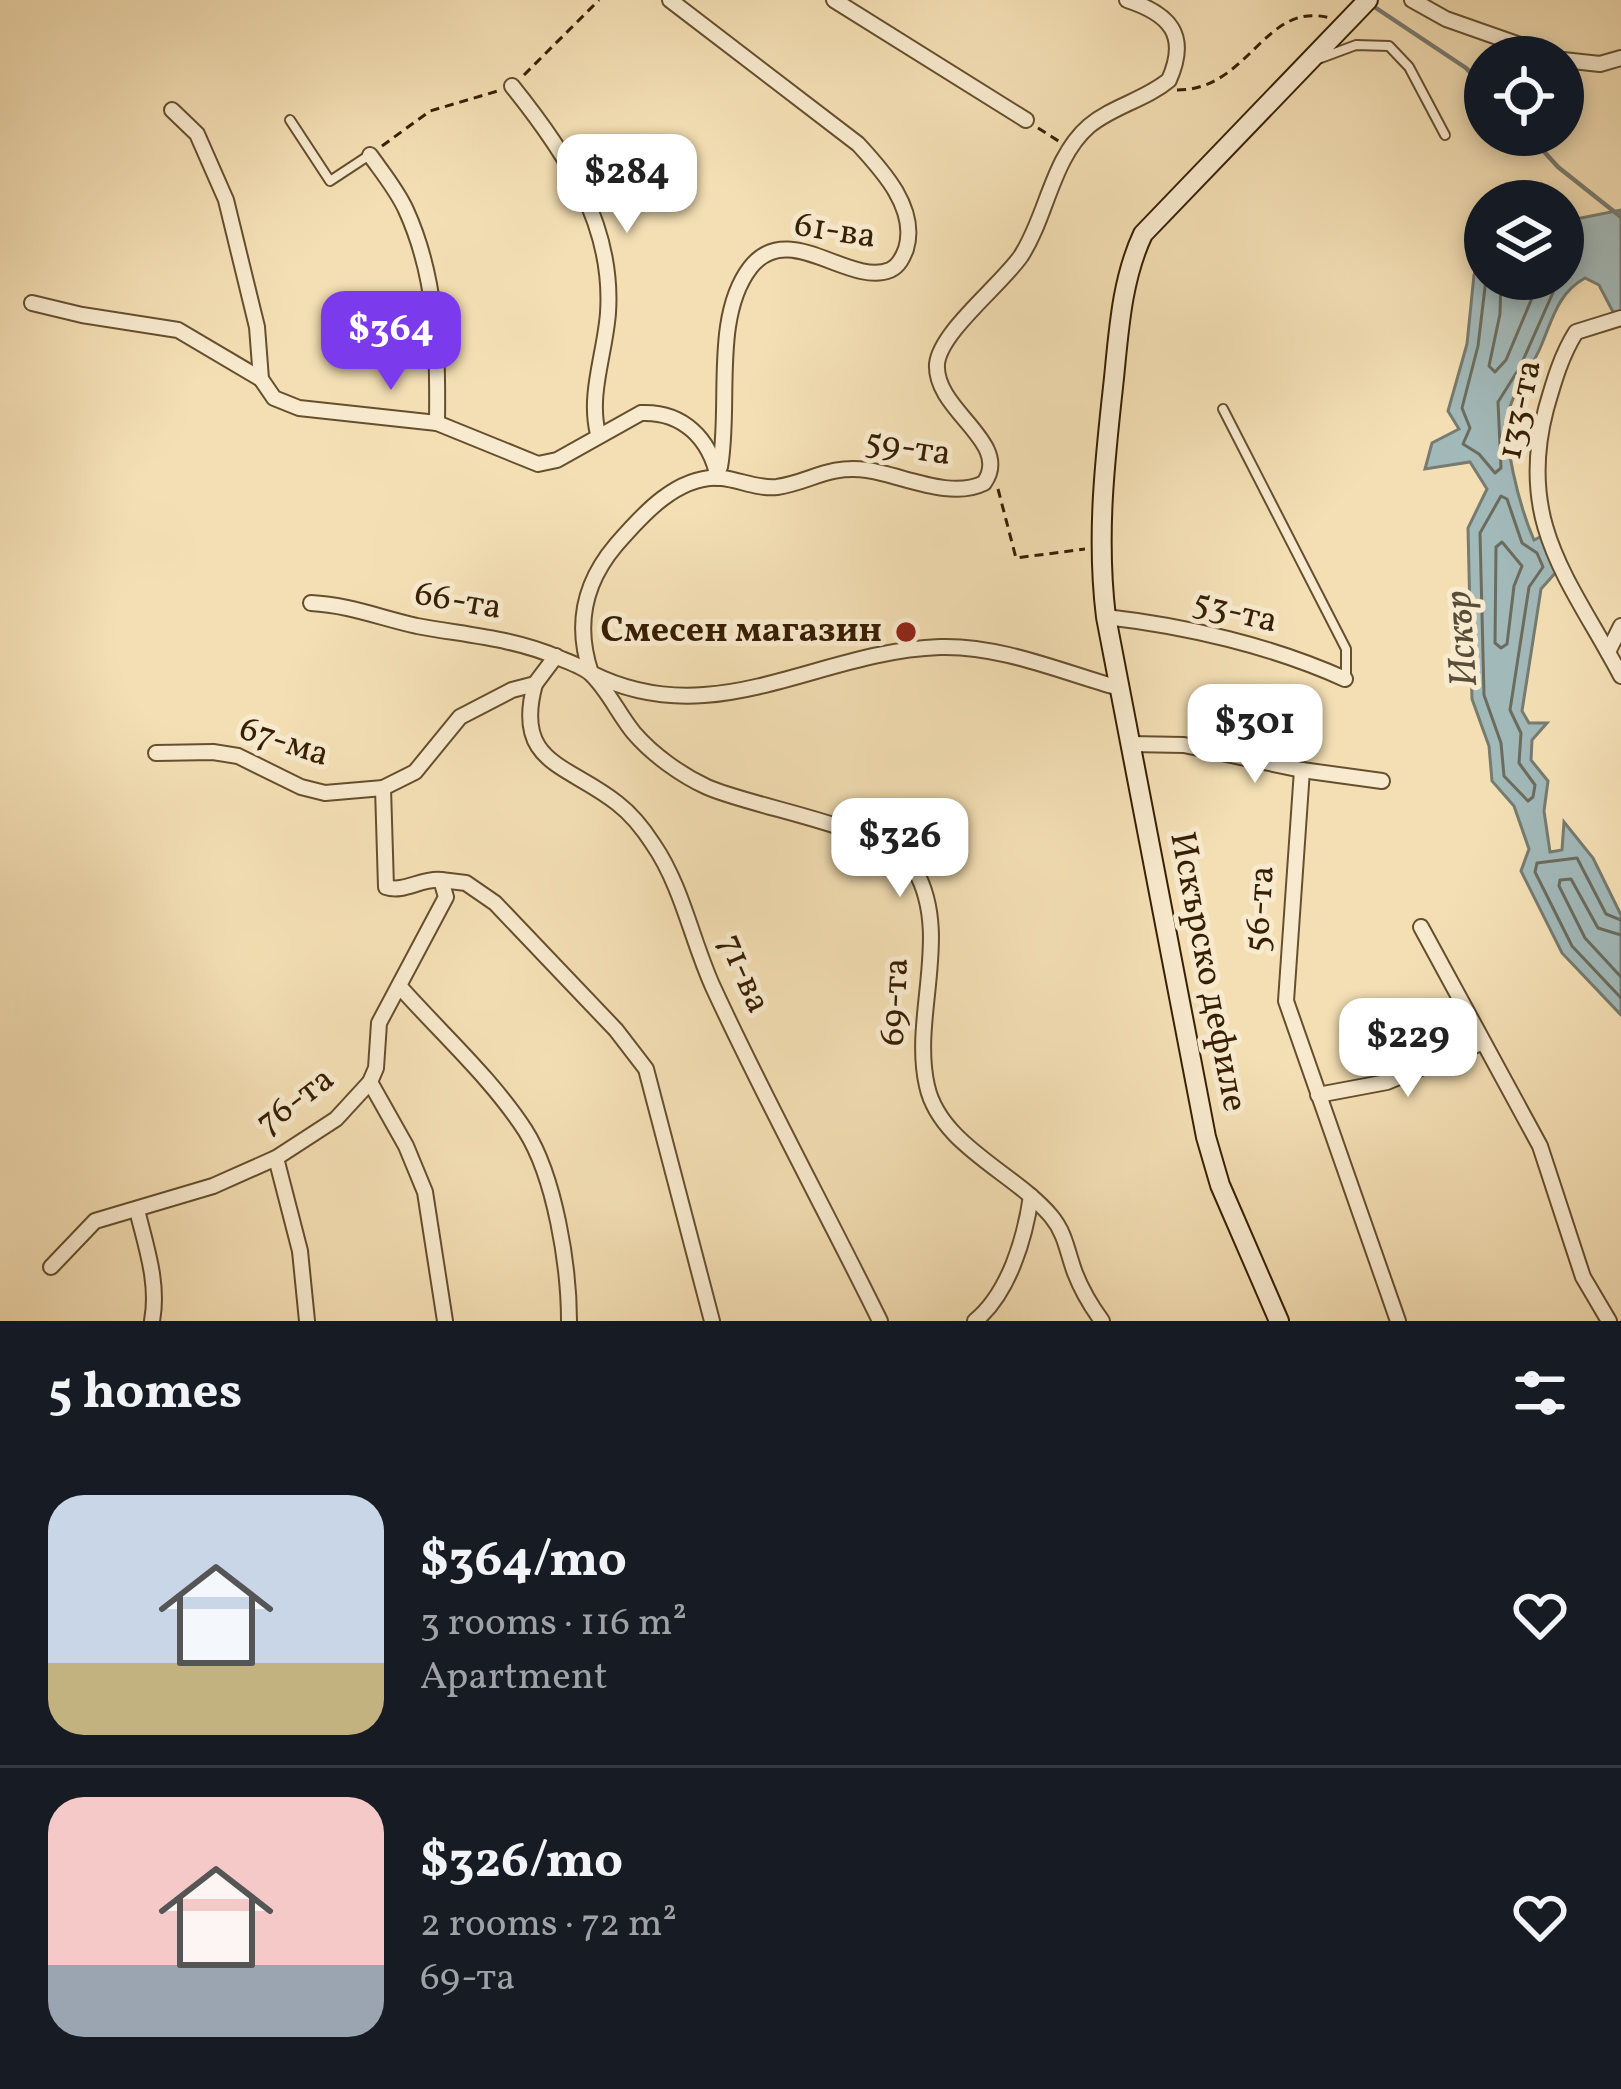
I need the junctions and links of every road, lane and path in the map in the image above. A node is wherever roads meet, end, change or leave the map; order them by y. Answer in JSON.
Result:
{"nodes":[{"id":1,"x":599,"y":0,"type":"edge"},
{"id":2,"x":670,"y":0,"type":"edge"},
{"id":3,"x":834,"y":0,"type":"edge"},
{"id":4,"x":1127,"y":0,"type":"edge"},
{"id":5,"x":1412,"y":0,"type":"edge"},
{"id":6,"x":1357,"y":12,"type":"edge"},
{"id":7,"x":1494,"y":36,"type":"edge"},
{"id":8,"x":1621,"y":58,"type":"edge"},
{"id":9,"x":1308,"y":62,"type":"junction"},
{"id":10,"x":1584,"y":62,"type":"edge"},
{"id":11,"x":512,"y":86,"type":"junction"},
{"id":12,"x":1157,"y":90,"type":"junction"},
{"id":13,"x":172,"y":110,"type":"dead end"},
{"id":14,"x":290,"y":120,"type":"dead end"},
{"id":15,"x":1026,"y":121,"type":"joint"},
{"id":16,"x":1445,"y":135,"type":"dead end"},
{"id":17,"x":1072,"y":150,"type":"junction"},
{"id":18,"x":370,"y":154,"type":"junction"},
{"id":19,"x":32,"y":303,"type":"dead end"},
{"id":20,"x":1621,"y":318,"type":"edge"},
{"id":21,"x":261,"y":379,"type":"junction"},
{"id":22,"x":1223,"y":409,"type":"dead end"},
{"id":23,"x":437,"y":423,"type":"junction"},
{"id":24,"x":598,"y":434,"type":"junction"},
{"id":25,"x":991,"y":470,"type":"junction"},
{"id":26,"x":718,"y":478,"type":"junction"},
{"id":27,"x":1099,"y":548,"type":"junction"},
{"id":28,"x":311,"y":603,"type":"dead end"},
{"id":29,"x":1106,"y":617,"type":"junction"},
{"id":30,"x":1621,"y":626,"type":"edge"},
{"id":31,"x":1608,"y":652,"type":"junction"},
{"id":32,"x":556,"y":656,"type":"junction"},
{"id":33,"x":591,"y":674,"type":"junction"},
{"id":34,"x":1621,"y":676,"type":"edge"},
{"id":35,"x":1345,"y":679,"type":"joint"},
{"id":36,"x":535,"y":683,"type":"junction"},
{"id":37,"x":1119,"y":688,"type":"junction"},
{"id":38,"x":1130,"y":744,"type":"junction"},
{"id":39,"x":156,"y":753,"type":"dead end"},
{"id":40,"x":1302,"y":770,"type":"junction"},
{"id":41,"x":1382,"y":781,"type":"dead end"},
{"id":42,"x":383,"y":788,"type":"junction"},
{"id":43,"x":441,"y":880,"type":"junction"},
{"id":44,"x":1421,"y":927,"type":"dead end"},
{"id":45,"x":401,"y":988,"type":"junction"},
{"id":46,"x":1481,"y":1043,"type":"junction"},
{"id":47,"x":370,"y":1082,"type":"junction"},
{"id":48,"x":1318,"y":1096,"type":"junction"},
{"id":49,"x":276,"y":1158,"type":"junction"},
{"id":50,"x":1031,"y":1196,"type":"junction"},
{"id":51,"x":137,"y":1210,"type":"junction"},
{"id":52,"x":52,"y":1267,"type":"dead end"},
{"id":53,"x":152,"y":1321,"type":"edge"},
{"id":54,"x":307,"y":1321,"type":"edge"},
{"id":55,"x":445,"y":1321,"type":"edge"},
{"id":56,"x":569,"y":1321,"type":"edge"},
{"id":57,"x":712,"y":1321,"type":"edge"},
{"id":58,"x":880,"y":1321,"type":"edge"},
{"id":59,"x":975,"y":1321,"type":"edge"},
{"id":60,"x":1102,"y":1321,"type":"edge"},
{"id":61,"x":1279,"y":1321,"type":"edge"},
{"id":62,"x":1398,"y":1321,"type":"edge"},
{"id":63,"x":1609,"y":1321,"type":"edge"}],
"edges":[{"from":1,"to":11,"type":"path"},
{"from":2,"to":26,"type":"street","name":"61-ва"},
{"from":3,"to":15,"type":"street"},
{"from":4,"to":12,"type":"street"},
{"from":5,"to":7,"type":"street"},
{"from":6,"to":9,"type":"main road","name":"Искърско дефиле"},
{"from":6,"to":12,"type":"path"},
{"from":8,"to":10,"type":"street"},
{"from":9,"to":16,"type":"lane"},
{"from":9,"to":27,"type":"main road","name":"Искърско дефиле"},
{"from":11,"to":18,"type":"path"},
{"from":11,"to":24,"type":"street"},
{"from":12,"to":17,"type":"street","name":"59-та"},
{"from":13,"to":21,"type":"street"},
{"from":14,"to":18,"type":"lane"},
{"from":15,"to":17,"type":"path"},
{"from":17,"to":25,"type":"street","name":"59-та"},
{"from":18,"to":23,"type":"street"},
{"from":19,"to":21,"type":"street"},
{"from":20,"to":31,"type":"street","name":"133-та"},
{"from":21,"to":23,"type":"street"},
{"from":22,"to":35,"type":"lane"},
{"from":23,"to":24,"type":"street"},
{"from":24,"to":26,"type":"street"},
{"from":25,"to":26,"type":"street","name":"59-та"},
{"from":25,"to":27,"type":"path"},
{"from":26,"to":33,"type":"street","name":"59-та"},
{"from":27,"to":29,"type":"main road","name":"Искърско дефиле"},
{"from":28,"to":32,"type":"street","name":"66-та"},
{"from":29,"to":35,"type":"street","name":"53-та"},
{"from":29,"to":37,"type":"main road","name":"Искърско дефиле"},
{"from":30,"to":31,"type":"street"},
{"from":31,"to":34,"type":"street","name":"133-та"},
{"from":32,"to":33,"type":"street","name":"66-та"},
{"from":32,"to":36,"type":"street"},
{"from":33,"to":37,"type":"street"},
{"from":33,"to":50,"type":"street","name":"69-та"},
{"from":36,"to":42,"type":"street"},
{"from":36,"to":58,"type":"street","name":"71-ва"},
{"from":37,"to":38,"type":"main road","name":"Искърско дефиле"},
{"from":38,"to":40,"type":"street"},
{"from":38,"to":61,"type":"main road","name":"Искърско дефиле"},
{"from":39,"to":42,"type":"street","name":"67-ма"},
{"from":40,"to":41,"type":"street"},
{"from":40,"to":48,"type":"street","name":"56-та"},
{"from":42,"to":43,"type":"street"},
{"from":43,"to":45,"type":"street","name":"76-та"},
{"from":43,"to":57,"type":"street"},
{"from":44,"to":46,"type":"street"},
{"from":45,"to":47,"type":"street","name":"76-та"},
{"from":45,"to":56,"type":"street"},
{"from":46,"to":48,"type":"street"},
{"from":46,"to":63,"type":"street"},
{"from":47,"to":49,"type":"street","name":"76-та"},
{"from":47,"to":55,"type":"street"},
{"from":48,"to":62,"type":"street","name":"56-та"},
{"from":49,"to":51,"type":"street","name":"76-та"},
{"from":49,"to":54,"type":"street"},
{"from":50,"to":59,"type":"street"},
{"from":50,"to":60,"type":"street","name":"69-та"},
{"from":51,"to":52,"type":"street","name":"76-та"},
{"from":51,"to":53,"type":"street"}]}
